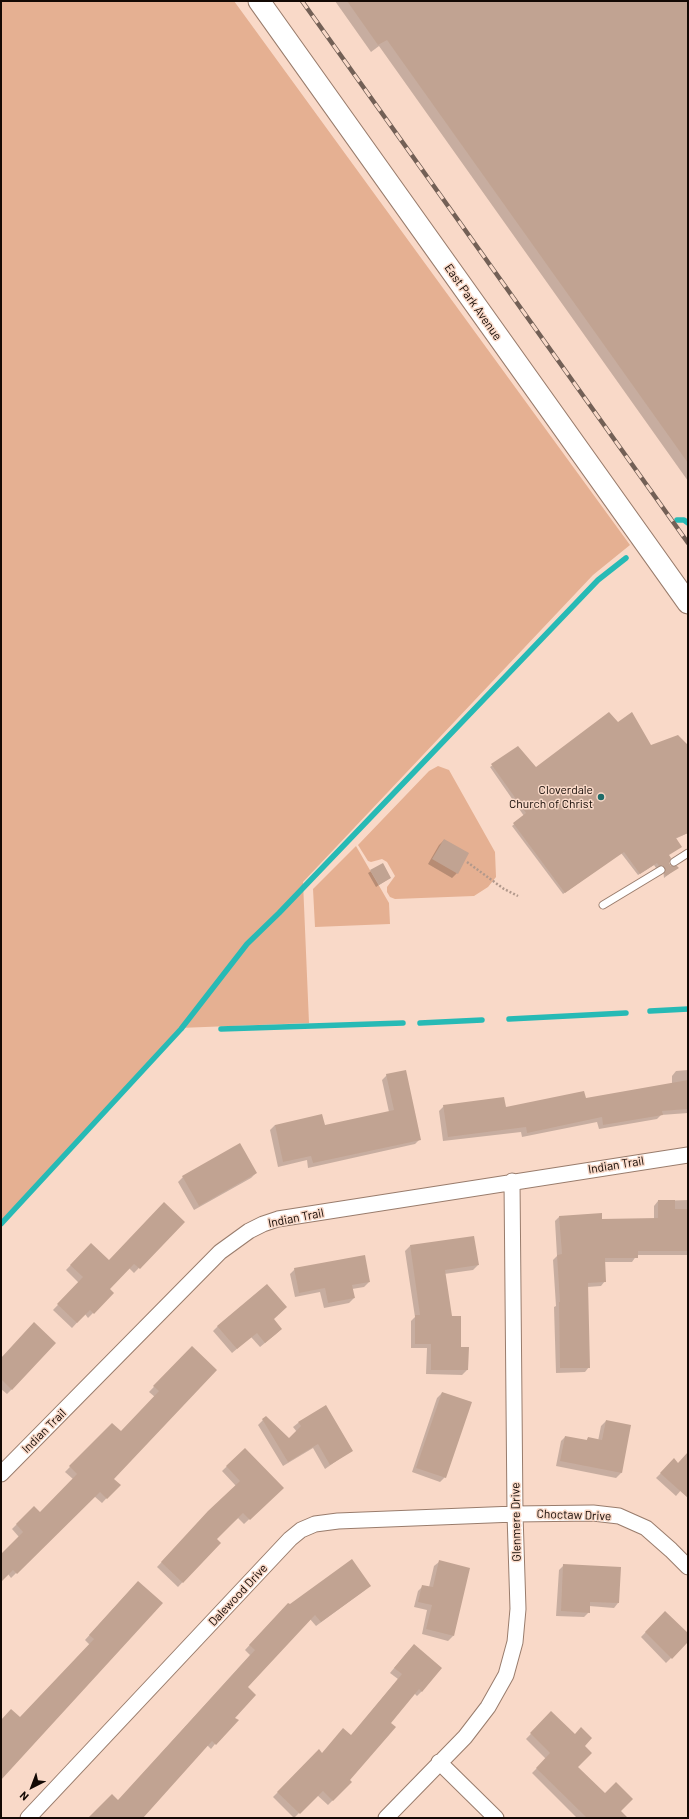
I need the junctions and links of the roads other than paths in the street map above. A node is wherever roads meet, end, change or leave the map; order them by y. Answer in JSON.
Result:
{"nodes":[{"id":1,"x":259,"y":1,"type":"edge"},
{"id":2,"x":688,"y":603,"type":"edge"},
{"id":3,"x":688,"y":853,"type":"edge"},
{"id":4,"x":674,"y":862,"type":"dead end"},
{"id":5,"x":661,"y":870,"type":"dead end"},
{"id":6,"x":603,"y":905,"type":"dead end"},
{"id":7,"x":688,"y":1154,"type":"edge"},
{"id":8,"x":512,"y":1181,"type":"junction"},
{"id":9,"x":1,"y":1474,"type":"edge"},
{"id":10,"x":515,"y":1514,"type":"junction"},
{"id":11,"x":688,"y":1567,"type":"edge"},
{"id":12,"x":439,"y":1762,"type":"junction"},
{"id":13,"x":28,"y":1818,"type":"edge"},
{"id":14,"x":386,"y":1818,"type":"edge"},
{"id":15,"x":496,"y":1818,"type":"edge"}],
"edges":[{"from":1,"to":2,"type":"street","name":"East Park Avenue"},
{"from":3,"to":4,"type":"lane"},
{"from":5,"to":6,"type":"lane"},
{"from":7,"to":8,"type":"street","name":"Indian Trail"},
{"from":8,"to":9,"type":"street","name":"Indian Trail"},
{"from":8,"to":10,"type":"street","name":"Glenmere Drive"},
{"from":10,"to":11,"type":"street","name":"Choctaw Drive"},
{"from":10,"to":12,"type":"street","name":"Glenmere Drive"},
{"from":10,"to":13,"type":"street","name":"Dalewood Drive"},
{"from":12,"to":14,"type":"street","name":"Glenmere Drive"},
{"from":12,"to":15,"type":"street"}]}
